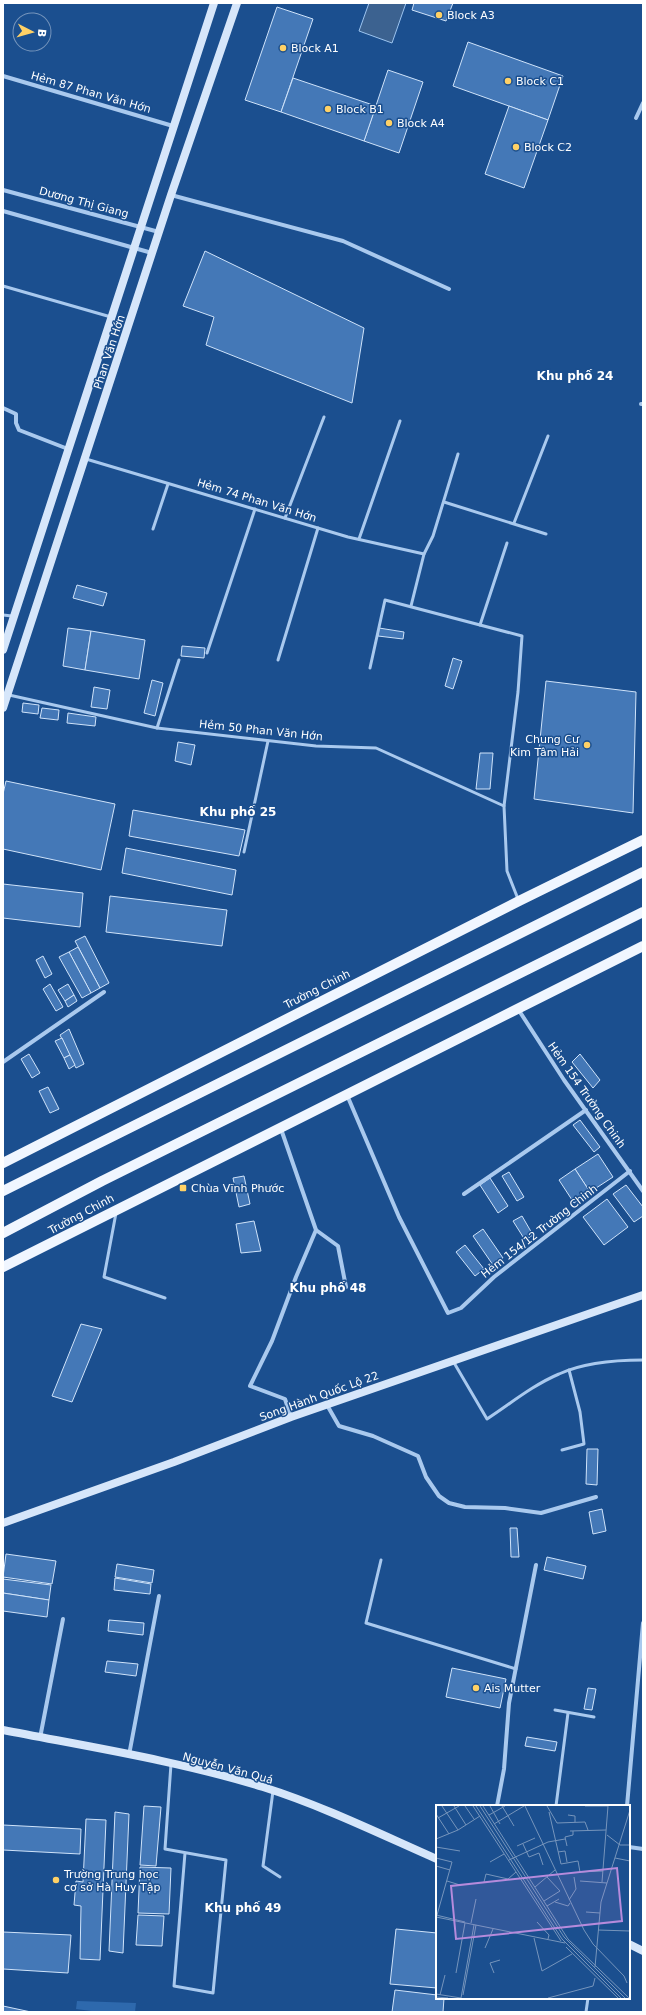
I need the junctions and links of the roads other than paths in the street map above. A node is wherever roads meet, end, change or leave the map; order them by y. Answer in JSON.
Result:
{"nodes":[{"id":1,"x":214,"y":3,"type":"edge"},
{"id":2,"x":237,"y":3,"type":"edge"},
{"id":3,"x":3,"y":76,"type":"edge"},
{"id":4,"x":643,"y":103,"type":"edge"},
{"id":5,"x":636,"y":118,"type":"dead end"},
{"id":6,"x":173,"y":126,"type":"junction"},
{"id":7,"x":3,"y":190,"type":"edge"},
{"id":8,"x":171,"y":195,"type":"junction"},
{"id":9,"x":3,"y":211,"type":"edge"},
{"id":10,"x":141,"y":227,"type":"junction"},
{"id":11,"x":159,"y":232,"type":"junction"},
{"id":12,"x":134,"y":247,"type":"junction"},
{"id":13,"x":152,"y":253,"type":"junction"},
{"id":14,"x":3,"y":286,"type":"edge"},
{"id":15,"x":449,"y":289,"type":"dead end"},
{"id":16,"x":111,"y":316,"type":"junction"},
{"id":17,"x":3,"y":408,"type":"edge"},
{"id":18,"x":324,"y":417,"type":"dead end"},
{"id":19,"x":400,"y":421,"type":"dead end"},
{"id":20,"x":548,"y":436,"type":"dead end"},
{"id":21,"x":68,"y":450,"type":"junction"},
{"id":22,"x":458,"y":454,"type":"dead end"},
{"id":23,"x":86,"y":459,"type":"junction"},
{"id":24,"x":168,"y":484,"type":"junction"},
{"id":25,"x":444,"y":502,"type":"junction"},
{"id":26,"x":255,"y":509,"type":"junction"},
{"id":27,"x":286,"y":518,"type":"junction"},
{"id":28,"x":514,"y":523,"type":"junction"},
{"id":29,"x":318,"y":528,"type":"junction"},
{"id":30,"x":153,"y":529,"type":"dead end"},
{"id":31,"x":546,"y":534,"type":"dead end"},
{"id":32,"x":359,"y":539,"type":"junction"},
{"id":33,"x":507,"y":543,"type":"dead end"},
{"id":34,"x":424,"y":554,"type":"junction"},
{"id":35,"x":411,"y":606,"type":"junction"},
{"id":36,"x":3,"y":615,"type":"edge"},
{"id":37,"x":14,"y":617,"type":"junction"},
{"id":38,"x":480,"y":625,"type":"junction"},
{"id":39,"x":3,"y":650,"type":"edge"},
{"id":40,"x":207,"y":653,"type":"dead end"},
{"id":41,"x":179,"y":660,"type":"dead end"},
{"id":42,"x":278,"y":660,"type":"dead end"},
{"id":43,"x":370,"y":668,"type":"dead end"},
{"id":44,"x":7,"y":695,"type":"junction"},
{"id":45,"x":3,"y":708,"type":"edge"},
{"id":46,"x":157,"y":728,"type":"junction"},
{"id":47,"x":268,"y":741,"type":"junction"},
{"id":48,"x":504,"y":806,"type":"junction"},
{"id":49,"x":643,"y":840,"type":"edge"},
{"id":50,"x":244,"y":852,"type":"dead end"},
{"id":51,"x":643,"y":872,"type":"edge"},
{"id":52,"x":519,"y":900,"type":"junction"},
{"id":53,"x":643,"y":912,"type":"edge"},
{"id":54,"x":643,"y":946,"type":"edge"},
{"id":55,"x":104,"y":992,"type":"dead end"},
{"id":56,"x":518,"y":1008,"type":"junction"},
{"id":57,"x":3,"y":1062,"type":"edge"},
{"id":58,"x":347,"y":1094,"type":"junction"},
{"id":59,"x":586,"y":1110,"type":"junction"},
{"id":60,"x":281,"y":1126,"type":"junction"},
{"id":61,"x":3,"y":1162,"type":"edge"},
{"id":62,"x":630,"y":1171,"type":"junction"},
{"id":63,"x":3,"y":1191,"type":"edge"},
{"id":64,"x":643,"y":1191,"type":"edge"},
{"id":65,"x":464,"y":1194,"type":"dead end"},
{"id":66,"x":117,"y":1209,"type":"junction"},
{"id":67,"x":316,"y":1230,"type":"junction"},
{"id":68,"x":3,"y":1233,"type":"edge"},
{"id":69,"x":3,"y":1268,"type":"edge"},
{"id":70,"x":346,"y":1287,"type":"dead end"},
{"id":71,"x":643,"y":1295,"type":"edge"},
{"id":72,"x":165,"y":1298,"type":"dead end"},
{"id":73,"x":643,"y":1360,"type":"edge"},
{"id":74,"x":453,"y":1361,"type":"junction"},
{"id":75,"x":569,"y":1370,"type":"junction"},
{"id":76,"x":326,"y":1405,"type":"junction"},
{"id":77,"x":291,"y":1417,"type":"junction"},
{"id":78,"x":562,"y":1450,"type":"dead end"},
{"id":79,"x":596,"y":1497,"type":"dead end"},
{"id":80,"x":3,"y":1523,"type":"edge"},
{"id":81,"x":381,"y":1560,"type":"dead end"},
{"id":82,"x":536,"y":1565,"type":"dead end"},
{"id":83,"x":159,"y":1596,"type":"dead end"},
{"id":84,"x":63,"y":1618,"type":"dead end"},
{"id":85,"x":643,"y":1623,"type":"edge"},
{"id":86,"x":516,"y":1669,"type":"junction"},
{"id":87,"x":555,"y":1710,"type":"dead end"},
{"id":88,"x":568,"y":1713,"type":"junction"},
{"id":89,"x":594,"y":1717,"type":"dead end"},
{"id":90,"x":3,"y":1730,"type":"edge"},
{"id":91,"x":40,"y":1738,"type":"junction"},
{"id":92,"x":129,"y":1756,"type":"junction"},
{"id":93,"x":171,"y":1764,"type":"junction"},
{"id":94,"x":273,"y":1791,"type":"junction"},
{"id":95,"x":497,"y":1805,"type":"edge"},
{"id":96,"x":556,"y":1805,"type":"edge"},
{"id":97,"x":627,"y":1805,"type":"edge"},
{"id":98,"x":630,"y":1847,"type":"edge"},
{"id":99,"x":643,"y":1849,"type":"edge"},
{"id":100,"x":185,"y":1853,"type":"junction"},
{"id":101,"x":436,"y":1859,"type":"edge"},
{"id":102,"x":280,"y":1877,"type":"dead end"},
{"id":103,"x":630,"y":1944,"type":"edge"},
{"id":104,"x":643,"y":1950,"type":"edge"},
{"id":105,"x":588,"y":1999,"type":"edge"},
{"id":106,"x":586,"y":2012,"type":"edge"}],
"edges":[{"from":1,"to":6,"type":"main road","name":"Phan Văn Hớn"},
{"from":2,"to":8,"type":"main road","name":"Phan Văn Hớn"},
{"from":3,"to":6,"type":"street","name":"Hẻm 87 Phan Văn Hớn"},
{"from":4,"to":5,"type":"street"},
{"from":6,"to":10,"type":"main road","name":"Phan Văn Hớn"},
{"from":7,"to":10,"type":"street","name":"Dương Thị Giang"},
{"from":8,"to":11,"type":"main road","name":"Phan Văn Hớn"},
{"from":8,"to":15,"type":"street"},
{"from":9,"to":12,"type":"street"},
{"from":10,"to":11,"type":"street","name":"Dương Thị Giang"},
{"from":10,"to":12,"type":"main road","name":"Phan Văn Hớn"},
{"from":11,"to":13,"type":"main road","name":"Phan Văn Hớn"},
{"from":12,"to":13,"type":"street"},
{"from":12,"to":16,"type":"main road","name":"Phan Văn Hớn"},
{"from":13,"to":23,"type":"main road","name":"Phan Văn Hớn"},
{"from":14,"to":16,"type":"lane"},
{"from":16,"to":21,"type":"main road","name":"Phan Văn Hớn"},
{"from":17,"to":21,"type":"street"},
{"from":18,"to":27,"type":"lane"},
{"from":19,"to":32,"type":"lane"},
{"from":20,"to":28,"type":"lane"},
{"from":21,"to":37,"type":"main road","name":"Phan Văn Hớn"},
{"from":22,"to":25,"type":"lane"},
{"from":23,"to":24,"type":"lane","name":"Hẻm 74 Phan Văn Hớn"},
{"from":23,"to":44,"type":"main road","name":"Phan Văn Hớn"},
{"from":24,"to":26,"type":"lane","name":"Hẻm 74 Phan Văn Hớn"},
{"from":24,"to":30,"type":"lane"},
{"from":25,"to":28,"type":"lane"},
{"from":25,"to":34,"type":"lane"},
{"from":26,"to":27,"type":"lane","name":"Hẻm 74 Phan Văn Hớn"},
{"from":26,"to":40,"type":"lane"},
{"from":27,"to":29,"type":"lane","name":"Hẻm 74 Phan Văn Hớn"},
{"from":28,"to":31,"type":"lane"},
{"from":29,"to":32,"type":"lane","name":"Hẻm 74 Phan Văn Hớn"},
{"from":29,"to":42,"type":"lane"},
{"from":32,"to":34,"type":"lane","name":"Hẻm 74 Phan Văn Hớn"},
{"from":33,"to":38,"type":"lane"},
{"from":34,"to":35,"type":"lane"},
{"from":35,"to":38,"type":"lane"},
{"from":35,"to":43,"type":"lane"},
{"from":36,"to":37,"type":"lane"},
{"from":37,"to":39,"type":"main road","name":"Phan Văn Hớn"},
{"from":38,"to":48,"type":"lane"},
{"from":41,"to":46,"type":"lane"},
{"from":44,"to":45,"type":"main road","name":"Phan Văn Hớn"},
{"from":44,"to":46,"type":"lane","name":"Hẻm 50 Phan Văn Hớn"},
{"from":46,"to":47,"type":"lane","name":"Hẻm 50 Phan Văn Hớn"},
{"from":47,"to":48,"type":"lane","name":"Hẻm 50 Phan Văn Hớn"},
{"from":47,"to":50,"type":"lane"},
{"from":48,"to":52,"type":"lane"},
{"from":49,"to":52,"type":"main road","name":"Trường Chinh"},
{"from":51,"to":63,"type":"main road"},
{"from":52,"to":61,"type":"main road","name":"Trường Chinh"},
{"from":53,"to":68,"type":"main road","name":"Trường Chinh"},
{"from":54,"to":56,"type":"main road","name":"Trường Chinh"},
{"from":55,"to":57,"type":"street"},
{"from":56,"to":58,"type":"main road","name":"Trường Chinh"},
{"from":56,"to":59,"type":"street","name":"Hẻm 154 Trường Chinh"},
{"from":58,"to":60,"type":"main road","name":"Trường Chinh"},
{"from":58,"to":62,"type":"street","name":"Hẻm 154/12 Trường Chinh"},
{"from":59,"to":62,"type":"street","name":"Hẻm 154 Trường Chinh"},
{"from":59,"to":65,"type":"street"},
{"from":60,"to":66,"type":"main road","name":"Trường Chinh"},
{"from":60,"to":67,"type":"street"},
{"from":62,"to":64,"type":"street","name":"Hẻm 154 Trường Chinh"},
{"from":66,"to":69,"type":"main road","name":"Trường Chinh"},
{"from":66,"to":72,"type":"lane"},
{"from":67,"to":70,"type":"street"},
{"from":67,"to":77,"type":"street"},
{"from":71,"to":74,"type":"main road","name":"Song Hành Quốc Lộ 22"},
{"from":73,"to":75,"type":"lane"},
{"from":74,"to":75,"type":"lane"},
{"from":74,"to":76,"type":"main road","name":"Song Hành Quốc Lộ 22"},
{"from":75,"to":78,"type":"lane"},
{"from":76,"to":77,"type":"main road","name":"Song Hành Quốc Lộ 22"},
{"from":76,"to":79,"type":"street"},
{"from":77,"to":80,"type":"main road","name":"Song Hành Quốc Lộ 22"},
{"from":81,"to":86,"type":"lane"},
{"from":82,"to":86,"type":"street"},
{"from":83,"to":92,"type":"street"},
{"from":84,"to":91,"type":"street"},
{"from":85,"to":97,"type":"street"},
{"from":86,"to":95,"type":"street"},
{"from":87,"to":88,"type":"lane"},
{"from":88,"to":89,"type":"lane"},
{"from":88,"to":96,"type":"lane"},
{"from":90,"to":91,"type":"main road","name":"Nguyễn Văn Quá"},
{"from":91,"to":92,"type":"main road","name":"Nguyễn Văn Quá"},
{"from":92,"to":93,"type":"main road","name":"Nguyễn Văn Quá"},
{"from":93,"to":94,"type":"main road","name":"Nguyễn Văn Quá"},
{"from":93,"to":100,"type":"lane"},
{"from":94,"to":101,"type":"main road","name":"Nguyễn Văn Quá"},
{"from":94,"to":102,"type":"lane"},
{"from":98,"to":99,"type":"street"},
{"from":100,"to":100,"type":"lane"},
{"from":103,"to":104,"type":"main road"},
{"from":105,"to":106,"type":"lane"}]}
